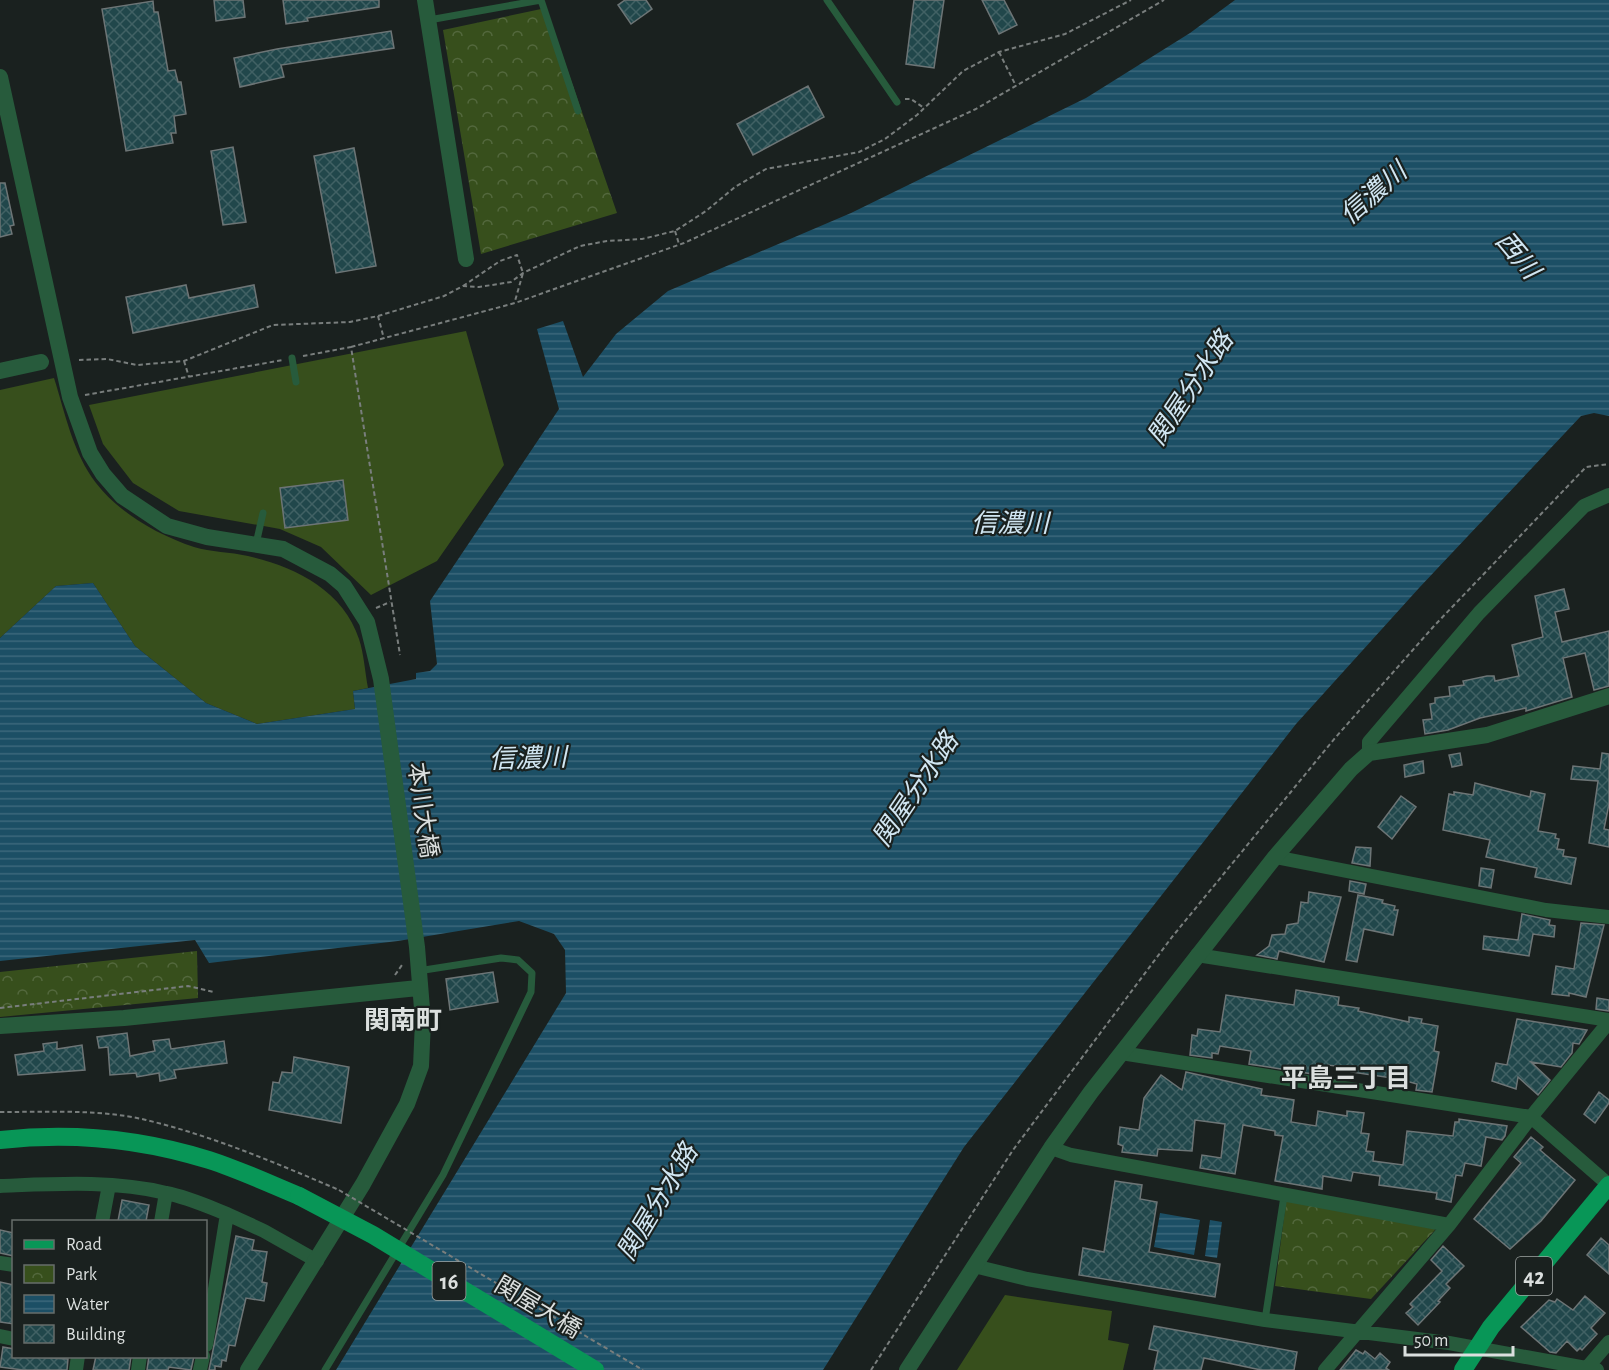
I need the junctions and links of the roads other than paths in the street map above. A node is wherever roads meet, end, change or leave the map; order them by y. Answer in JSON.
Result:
{"nodes":[{"id":1,"x":425,"y":0,"type":"edge"},
{"id":2,"x":827,"y":0,"type":"edge"},
{"id":3,"x":429,"y":21,"type":"junction"},
{"id":4,"x":0,"y":77,"type":"edge"},
{"id":5,"x":897,"y":102,"type":"road end"},
{"id":6,"x":578,"y":111,"type":"dead end"},
{"id":7,"x":466,"y":259,"type":"dead end"},
{"id":8,"x":292,"y":358,"type":"road end"},
{"id":9,"x":40,"y":362,"type":"dead end"},
{"id":10,"x":0,"y":371,"type":"edge"},
{"id":11,"x":296,"y":382,"type":"dead end"},
{"id":12,"x":1609,"y":495,"type":"edge"},
{"id":13,"x":263,"y":513,"type":"dead end"},
{"id":14,"x":256,"y":544,"type":"junction"},
{"id":15,"x":1609,"y":696,"type":"edge"},
{"id":16,"x":1369,"y":753,"type":"junction"},
{"id":17,"x":1275,"y":857,"type":"junction"},
{"id":18,"x":1609,"y":917,"type":"edge"},
{"id":19,"x":1197,"y":955,"type":"junction"},
{"id":20,"x":418,"y":980,"type":"junction"},
{"id":21,"x":1609,"y":1021,"type":"edge"},
{"id":22,"x":0,"y":1026,"type":"edge"},
{"id":23,"x":1122,"y":1053,"type":"junction"},
{"id":24,"x":1530,"y":1117,"type":"junction"},
{"id":25,"x":0,"y":1140,"type":"edge"},
{"id":26,"x":1051,"y":1148,"type":"junction"},
{"id":27,"x":109,"y":1185,"type":"junction"},
{"id":28,"x":1609,"y":1185,"type":"edge"},
{"id":29,"x":0,"y":1186,"type":"edge"},
{"id":30,"x":166,"y":1192,"type":"junction"},
{"id":31,"x":1284,"y":1196,"type":"junction"},
{"id":32,"x":227,"y":1214,"type":"junction"},
{"id":33,"x":102,"y":1220,"type":"edge"},
{"id":34,"x":161,"y":1220,"type":"edge"},
{"id":35,"x":1449,"y":1226,"type":"junction"},
{"id":36,"x":317,"y":1261,"type":"junction"},
{"id":37,"x":974,"y":1266,"type":"junction"},
{"id":38,"x":1265,"y":1320,"type":"junction"},
{"id":39,"x":1357,"y":1332,"type":"junction"},
{"id":40,"x":207,"y":1339,"type":"edge"},
{"id":41,"x":1609,"y":1342,"type":"edge"},
{"id":42,"x":1476,"y":1348,"type":"junction"},
{"id":43,"x":1590,"y":1369,"type":"edge"},
{"id":44,"x":248,"y":1370,"type":"edge"},
{"id":45,"x":325,"y":1370,"type":"edge"},
{"id":46,"x":595,"y":1370,"type":"edge"},
{"id":47,"x":908,"y":1370,"type":"edge"},
{"id":48,"x":1325,"y":1370,"type":"edge"},
{"id":49,"x":1463,"y":1370,"type":"edge"}],
"edges":[{"from":1,"to":3,"type":"street"},
{"from":2,"to":5,"type":"lane"},
{"from":3,"to":6,"type":"lane"},
{"from":3,"to":7,"type":"street"},
{"from":4,"to":14,"type":"street","name":"本川大橋"},
{"from":8,"to":11,"type":"lane"},
{"from":9,"to":10,"type":"street"},
{"from":12,"to":16,"type":"street"},
{"from":13,"to":14,"type":"lane"},
{"from":14,"to":20,"type":"street","name":"本川大橋"},
{"from":15,"to":16,"type":"street"},
{"from":16,"to":17,"type":"street"},
{"from":17,"to":18,"type":"street"},
{"from":17,"to":19,"type":"street"},
{"from":19,"to":21,"type":"street"},
{"from":19,"to":23,"type":"street"},
{"from":20,"to":22,"type":"street"},
{"from":20,"to":36,"type":"street","name":"本川大橋"},
{"from":20,"to":45,"type":"lane"},
{"from":21,"to":24,"type":"street"},
{"from":23,"to":24,"type":"street"},
{"from":23,"to":26,"type":"street"},
{"from":24,"to":28,"type":"street"},
{"from":24,"to":35,"type":"street"},
{"from":25,"to":46,"type":"main road","name":"関屋大橋","number":"16","bridge":true},
{"from":26,"to":31,"type":"street"},
{"from":26,"to":37,"type":"street"},
{"from":27,"to":29,"type":"street"},
{"from":27,"to":30,"type":"street"},
{"from":27,"to":33,"type":"street"},
{"from":28,"to":42,"type":"main road","number":"42"},
{"from":30,"to":32,"type":"street"},
{"from":30,"to":34,"type":"street"},
{"from":31,"to":35,"type":"street"},
{"from":31,"to":38,"type":"lane"},
{"from":32,"to":36,"type":"street"},
{"from":32,"to":40,"type":"street"},
{"from":35,"to":39,"type":"street"},
{"from":36,"to":44,"type":"street","name":"本川大橋"},
{"from":37,"to":38,"type":"street"},
{"from":37,"to":47,"type":"street"},
{"from":38,"to":39,"type":"street"},
{"from":39,"to":42,"type":"street"},
{"from":39,"to":48,"type":"street"},
{"from":41,"to":43,"type":"street"},
{"from":42,"to":43,"type":"street"},
{"from":42,"to":49,"type":"main road","number":"42"}]}
